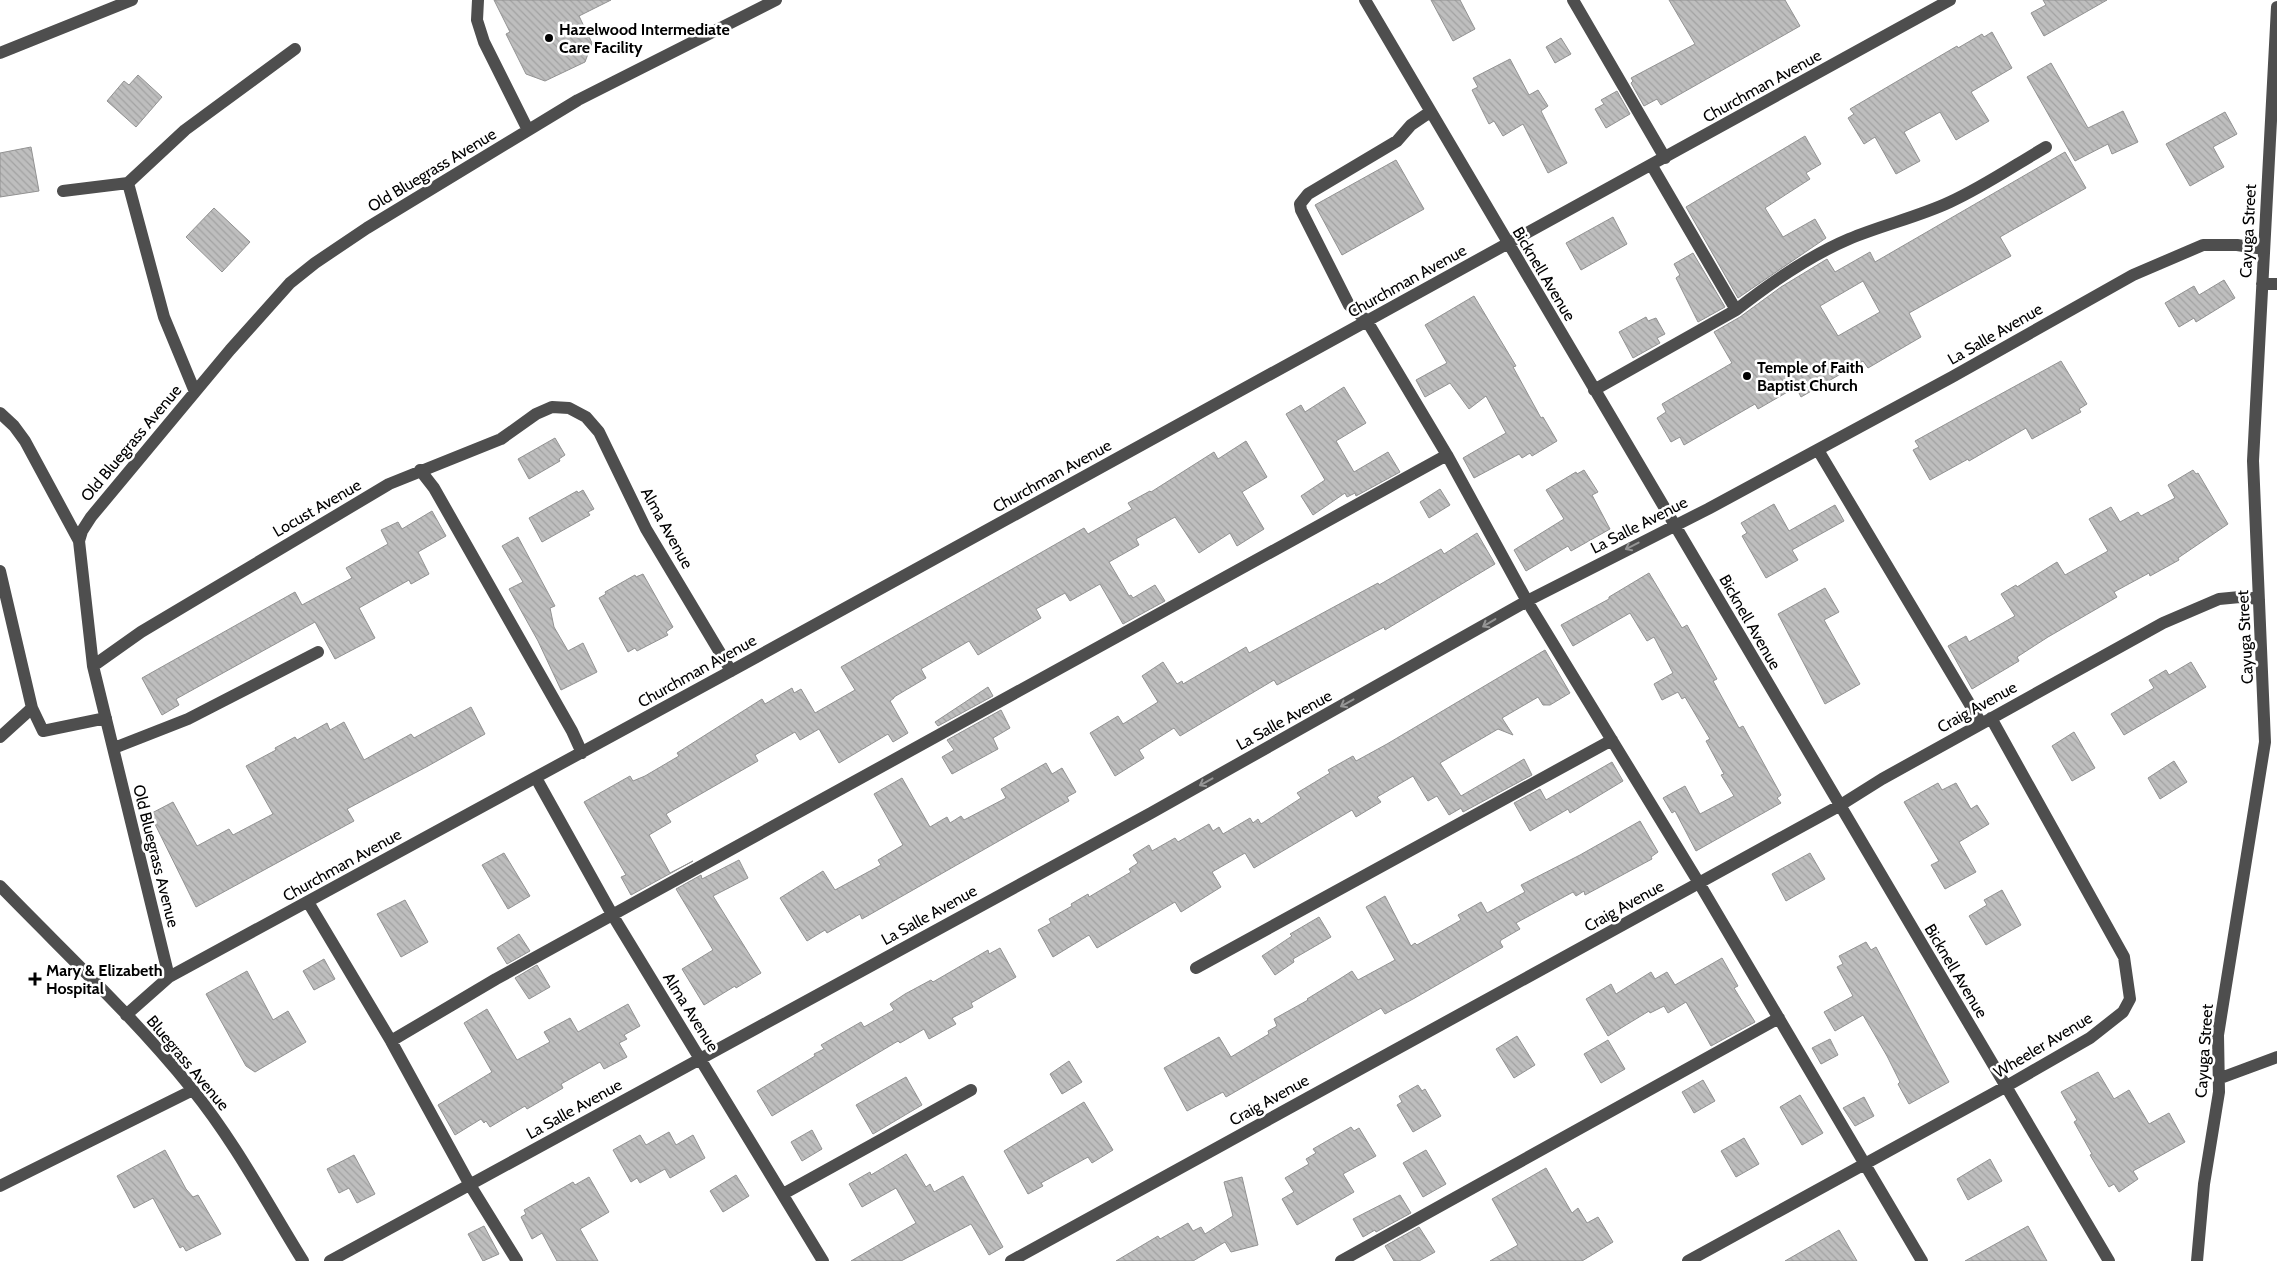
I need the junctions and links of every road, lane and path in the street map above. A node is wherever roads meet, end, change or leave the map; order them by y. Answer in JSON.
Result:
{"nodes":[{"id":1,"x":132,"y":0,"type":"edge"},
{"id":2,"x":478,"y":0,"type":"edge"},
{"id":3,"x":776,"y":0,"type":"edge"},
{"id":4,"x":1365,"y":0,"type":"edge"},
{"id":5,"x":1573,"y":0,"type":"edge"},
{"id":6,"x":1950,"y":0,"type":"edge"},
{"id":7,"x":2277,"y":7,"type":"edge"},
{"id":8,"x":295,"y":49,"type":"dead end"},
{"id":9,"x":0,"y":53,"type":"edge"},
{"id":10,"x":1430,"y":112,"type":"junction"},
{"id":11,"x":528,"y":130,"type":"junction"},
{"id":12,"x":2046,"y":147,"type":"dead end"},
{"id":13,"x":1665,"y":158,"type":"junction"},
{"id":14,"x":1652,"y":166,"type":"junction"},
{"id":15,"x":128,"y":183,"type":"junction"},
{"id":16,"x":64,"y":191,"type":"dead end"},
{"id":17,"x":1507,"y":243,"type":"junction"},
{"id":18,"x":2264,"y":249,"type":"junction"},
{"id":19,"x":2262,"y":284,"type":"junction"},
{"id":20,"x":2277,"y":284,"type":"edge"},
{"id":21,"x":1736,"y":310,"type":"junction"},
{"id":22,"x":1367,"y":321,"type":"junction"},
{"id":23,"x":1594,"y":390,"type":"junction"},
{"id":24,"x":195,"y":392,"type":"junction"},
{"id":25,"x":569,"y":408,"type":"joint"},
{"id":26,"x":0,"y":413,"type":"edge"},
{"id":27,"x":1818,"y":450,"type":"junction"},
{"id":28,"x":1447,"y":456,"type":"junction"},
{"id":29,"x":420,"y":470,"type":"junction"},
{"id":30,"x":1676,"y":524,"type":"junction"},
{"id":31,"x":79,"y":542,"type":"junction"},
{"id":32,"x":0,"y":571,"type":"edge"},
{"id":33,"x":2259,"y":598,"type":"junction"},
{"id":34,"x":1527,"y":601,"type":"junction"},
{"id":35,"x":318,"y":652,"type":"dead end"},
{"id":36,"x":94,"y":666,"type":"junction"},
{"id":37,"x":731,"y":671,"type":"junction"},
{"id":38,"x":32,"y":708,"type":"junction"},
{"id":39,"x":106,"y":718,"type":"junction"},
{"id":40,"x":1986,"y":721,"type":"junction"},
{"id":41,"x":0,"y":737,"type":"edge"},
{"id":42,"x":1612,"y":740,"type":"junction"},
{"id":43,"x":114,"y":748,"type":"junction"},
{"id":44,"x":582,"y":752,"type":"junction"},
{"id":45,"x":536,"y":778,"type":"junction"},
{"id":46,"x":1840,"y":806,"type":"junction"},
{"id":47,"x":1699,"y":883,"type":"junction"},
{"id":48,"x":0,"y":886,"type":"edge"},
{"id":49,"x":308,"y":902,"type":"junction"},
{"id":50,"x":613,"y":916,"type":"junction"},
{"id":51,"x":1196,"y":968,"type":"dead end"},
{"id":52,"x":169,"y":977,"type":"junction"},
{"id":53,"x":126,"y":1015,"type":"junction"},
{"id":54,"x":1779,"y":1018,"type":"junction"},
{"id":55,"x":391,"y":1041,"type":"junction"},
{"id":56,"x":2277,"y":1057,"type":"edge"},
{"id":57,"x":700,"y":1058,"type":"junction"},
{"id":58,"x":2218,"y":1079,"type":"junction"},
{"id":59,"x":2005,"y":1087,"type":"junction"},
{"id":60,"x":193,"y":1090,"type":"junction"},
{"id":61,"x":971,"y":1090,"type":"dead end"},
{"id":62,"x":1865,"y":1164,"type":"junction"},
{"id":63,"x":470,"y":1185,"type":"junction"},
{"id":64,"x":0,"y":1186,"type":"edge"},
{"id":65,"x":783,"y":1194,"type":"junction"},
{"id":66,"x":303,"y":1261,"type":"edge"},
{"id":67,"x":330,"y":1261,"type":"edge"},
{"id":68,"x":517,"y":1261,"type":"edge"},
{"id":69,"x":824,"y":1261,"type":"edge"},
{"id":70,"x":1011,"y":1261,"type":"edge"},
{"id":71,"x":1342,"y":1261,"type":"edge"},
{"id":72,"x":1688,"y":1261,"type":"edge"},
{"id":73,"x":1922,"y":1261,"type":"edge"},
{"id":74,"x":2108,"y":1261,"type":"edge"},
{"id":75,"x":2198,"y":1261,"type":"edge"}],
"edges":[{"from":1,"to":9,"type":"street"},
{"from":2,"to":11,"type":"street"},
{"from":3,"to":11,"type":"street","name":"Old Bluegrass Avenue"},
{"from":4,"to":10,"type":"street","name":"Bicknell Avenue"},
{"from":5,"to":13,"type":"street"},
{"from":6,"to":13,"type":"street","name":"Churchman Avenue"},
{"from":7,"to":18,"type":"street","name":"Cayuga Street"},
{"from":8,"to":15,"type":"street"},
{"from":10,"to":17,"type":"street","name":"Bicknell Avenue"},
{"from":10,"to":22,"type":"street"},
{"from":11,"to":24,"type":"street","name":"Old Bluegrass Avenue"},
{"from":12,"to":21,"type":"street"},
{"from":13,"to":14,"type":"street","name":"Churchman Avenue"},
{"from":14,"to":17,"type":"street","name":"Churchman Avenue"},
{"from":14,"to":21,"type":"street"},
{"from":15,"to":16,"type":"street"},
{"from":15,"to":24,"type":"street"},
{"from":17,"to":22,"type":"street","name":"Churchman Avenue"},
{"from":17,"to":23,"type":"street","name":"Bicknell Avenue"},
{"from":18,"to":19,"type":"street","name":"Cayuga Street"},
{"from":18,"to":27,"type":"street","name":"La Salle Avenue"},
{"from":19,"to":20,"type":"street"},
{"from":19,"to":33,"type":"street","name":"Cayuga Street"},
{"from":21,"to":23,"type":"street"},
{"from":22,"to":28,"type":"street"},
{"from":22,"to":37,"type":"street","name":"Churchman Avenue"},
{"from":23,"to":30,"type":"street","name":"Bicknell Avenue"},
{"from":24,"to":31,"type":"street","name":"Old Bluegrass Avenue"},
{"from":25,"to":29,"type":"street","name":"Locust Avenue"},
{"from":25,"to":37,"type":"street","name":"Alma Avenue"},
{"from":26,"to":31,"type":"street"},
{"from":27,"to":30,"type":"street","name":"La Salle Avenue"},
{"from":27,"to":40,"type":"street","name":"Wheeler Avenue"},
{"from":28,"to":34,"type":"street"},
{"from":28,"to":50,"type":"street"},
{"from":29,"to":36,"type":"street","name":"Locust Avenue"},
{"from":29,"to":44,"type":"street"},
{"from":30,"to":34,"type":"street","name":"La Salle Avenue","one_way":true},
{"from":30,"to":46,"type":"street","name":"Bicknell Avenue"},
{"from":31,"to":36,"type":"street","name":"Old Bluegrass Avenue"},
{"from":32,"to":38,"type":"street"},
{"from":33,"to":40,"type":"street","name":"Craig Avenue"},
{"from":33,"to":58,"type":"street","name":"Cayuga Street"},
{"from":34,"to":42,"type":"street"},
{"from":34,"to":57,"type":"street","name":"La Salle Avenue","one_way":true},
{"from":35,"to":43,"type":"street"},
{"from":36,"to":39,"type":"street","name":"Old Bluegrass Avenue"},
{"from":37,"to":44,"type":"street","name":"Churchman Avenue"},
{"from":38,"to":39,"type":"street"},
{"from":38,"to":41,"type":"street"},
{"from":39,"to":43,"type":"street","name":"Old Bluegrass Avenue"},
{"from":40,"to":46,"type":"street","name":"Craig Avenue"},
{"from":40,"to":59,"type":"street","name":"Wheeler Avenue"},
{"from":42,"to":47,"type":"street"},
{"from":42,"to":51,"type":"street"},
{"from":43,"to":52,"type":"street","name":"Old Bluegrass Avenue"},
{"from":44,"to":45,"type":"street","name":"Churchman Avenue"},
{"from":45,"to":49,"type":"street","name":"Churchman Avenue"},
{"from":45,"to":50,"type":"street","name":"Alma Avenue"},
{"from":46,"to":47,"type":"street","name":"Craig Avenue"},
{"from":46,"to":59,"type":"street","name":"Bicknell Avenue"},
{"from":47,"to":54,"type":"street"},
{"from":47,"to":70,"type":"street","name":"Craig Avenue"},
{"from":48,"to":53,"type":"street","name":"Bluegrass Avenue"},
{"from":49,"to":52,"type":"street","name":"Churchman Avenue"},
{"from":49,"to":55,"type":"street"},
{"from":50,"to":55,"type":"street"},
{"from":50,"to":57,"type":"street","name":"Alma Avenue"},
{"from":52,"to":53,"type":"street"},
{"from":53,"to":60,"type":"street","name":"Bluegrass Avenue"},
{"from":54,"to":62,"type":"street"},
{"from":54,"to":71,"type":"street"},
{"from":55,"to":63,"type":"street"},
{"from":56,"to":58,"type":"street"},
{"from":57,"to":63,"type":"street","name":"La Salle Avenue"},
{"from":57,"to":65,"type":"street","name":"Alma Avenue"},
{"from":58,"to":75,"type":"street","name":"Cayuga Street"},
{"from":59,"to":62,"type":"street","name":"Wheeler Avenue"},
{"from":59,"to":74,"type":"street","name":"Bicknell Avenue"},
{"from":60,"to":64,"type":"street"},
{"from":60,"to":66,"type":"street","name":"Bluegrass Avenue"},
{"from":61,"to":65,"type":"street"},
{"from":62,"to":72,"type":"street","name":"Wheeler Avenue"},
{"from":62,"to":73,"type":"street"},
{"from":63,"to":67,"type":"street","name":"La Salle Avenue"},
{"from":63,"to":68,"type":"street"},
{"from":65,"to":69,"type":"street","name":"Alma Avenue"}]}
